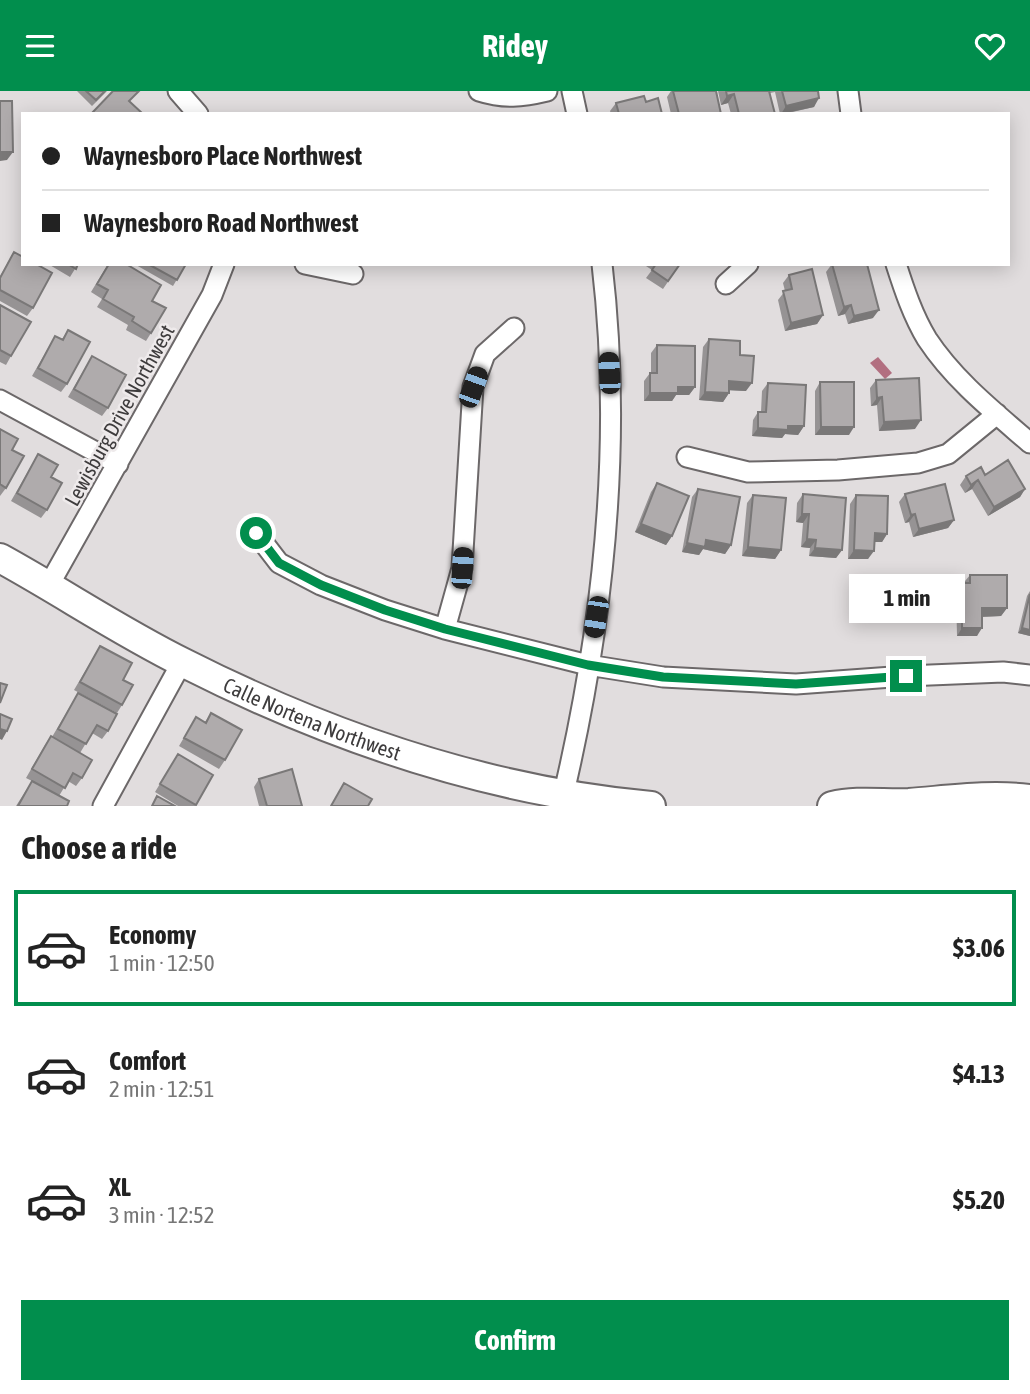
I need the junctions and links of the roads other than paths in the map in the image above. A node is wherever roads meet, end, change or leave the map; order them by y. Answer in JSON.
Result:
{"nodes":[{"id":1,"x":178,"y":91,"type":"edge"},
{"id":2,"x":480,"y":91,"type":"edge"},
{"id":3,"x":547,"y":91,"type":"edge"},
{"id":4,"x":572,"y":91,"type":"edge"},
{"id":5,"x":848,"y":91,"type":"edge"},
{"id":6,"x":196,"y":112,"type":"edge"},
{"id":7,"x":577,"y":112,"type":"edge"},
{"id":8,"x":851,"y":112,"type":"edge"},
{"id":9,"x":223,"y":266,"type":"edge"},
{"id":10,"x":315,"y":266,"type":"edge"},
{"id":11,"x":602,"y":266,"type":"edge"},
{"id":12,"x":746,"y":266,"type":"edge"},
{"id":13,"x":896,"y":266,"type":"edge"},
{"id":14,"x":353,"y":274,"type":"dead end"},
{"id":15,"x":726,"y":283,"type":"dead end"},
{"id":16,"x":514,"y":328,"type":"dead end"},
{"id":17,"x":0,"y":400,"type":"edge"},
{"id":18,"x":997,"y":414,"type":"junction"},
{"id":19,"x":1030,"y":443,"type":"edge"},
{"id":20,"x":687,"y":457,"type":"dead end"},
{"id":21,"x":118,"y":464,"type":"junction"},
{"id":22,"x":256,"y":533,"type":"dead end"},
{"id":23,"x":0,"y":558,"type":"edge"},
{"id":24,"x":49,"y":585,"type":"junction"},
{"id":25,"x":445,"y":629,"type":"junction"},
{"id":26,"x":181,"y":662,"type":"junction"},
{"id":27,"x":588,"y":665,"type":"junction"},
{"id":28,"x":1030,"y":675,"type":"edge"},
{"id":29,"x":1030,"y":799,"type":"edge"},
{"id":30,"x":562,"y":800,"type":"edge"},
{"id":31,"x":103,"y":806,"type":"edge"},
{"id":32,"x":652,"y":806,"type":"edge"},
{"id":33,"x":832,"y":806,"type":"edge"}],
"edges":[{"from":1,"to":6,"type":"street"},
{"from":2,"to":3,"type":"street"},
{"from":4,"to":7,"type":"street"},
{"from":5,"to":8,"type":"street"},
{"from":9,"to":21,"type":"street","name":"Lewisburg Drive Northwest"},
{"from":10,"to":14,"type":"street"},
{"from":11,"to":27,"type":"street"},
{"from":12,"to":15,"type":"street"},
{"from":13,"to":18,"type":"street"},
{"from":16,"to":25,"type":"street"},
{"from":17,"to":21,"type":"street"},
{"from":18,"to":19,"type":"street"},
{"from":18,"to":20,"type":"street"},
{"from":21,"to":24,"type":"street","name":"Lewisburg Drive Northwest"},
{"from":22,"to":25,"type":"street"},
{"from":23,"to":24,"type":"street","name":"Calle Nortena Northwest"},
{"from":24,"to":26,"type":"street","name":"Calle Nortena Northwest"},
{"from":25,"to":27,"type":"street"},
{"from":26,"to":30,"type":"street","name":"Calle Nortena Northwest"},
{"from":26,"to":31,"type":"street"},
{"from":27,"to":28,"type":"street"},
{"from":27,"to":30,"type":"street"},
{"from":29,"to":33,"type":"street"},
{"from":30,"to":32,"type":"street","name":"Calle Nortena Northwest"}]}
